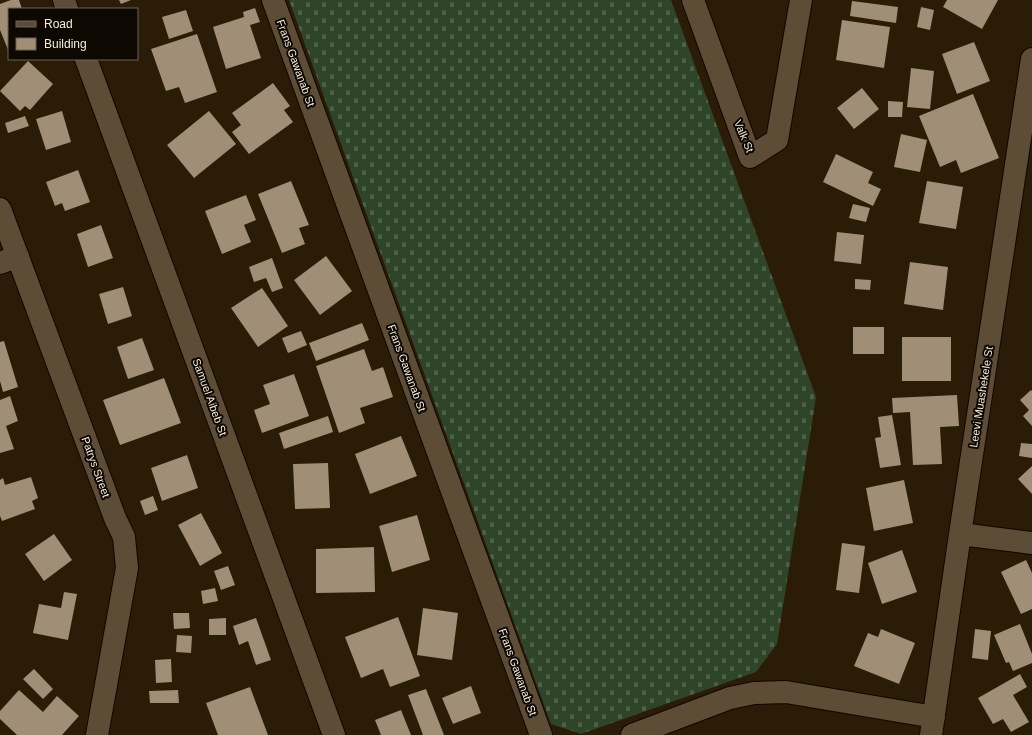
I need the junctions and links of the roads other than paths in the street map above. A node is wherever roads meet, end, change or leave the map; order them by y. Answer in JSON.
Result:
{"nodes":[{"id":1,"x":272,"y":0,"type":"edge"},
{"id":2,"x":693,"y":0,"type":"edge"},
{"id":3,"x":801,"y":0,"type":"edge"},
{"id":4,"x":1032,"y":59,"type":"edge"},
{"id":5,"x":86,"y":60,"type":"edge"},
{"id":6,"x":0,"y":208,"type":"edge"},
{"id":7,"x":9,"y":260,"type":"edge"},
{"id":8,"x":960,"y":534,"type":"junction"},
{"id":9,"x":1032,"y":544,"type":"edge"},
{"id":10,"x":933,"y":726,"type":"edge"},
{"id":11,"x":97,"y":735,"type":"edge"},
{"id":12,"x":334,"y":735,"type":"edge"},
{"id":13,"x":541,"y":735,"type":"edge"},
{"id":14,"x":632,"y":735,"type":"edge"}],
"edges":[{"from":1,"to":13,"type":"street","name":"Frans Gawanab St"},
{"from":2,"to":3,"type":"street","name":"Valk St"},
{"from":4,"to":8,"type":"street","name":"Leevi Muashekele St"},
{"from":5,"to":12,"type":"street","name":"Samuel Aibeb St"},
{"from":6,"to":7,"type":"street","name":"Patrys Street"},
{"from":7,"to":11,"type":"street","name":"Patrys Street"},
{"from":8,"to":9,"type":"street"},
{"from":8,"to":10,"type":"street","name":"Leevi Muashekele St"},
{"from":10,"to":14,"type":"street"}]}
